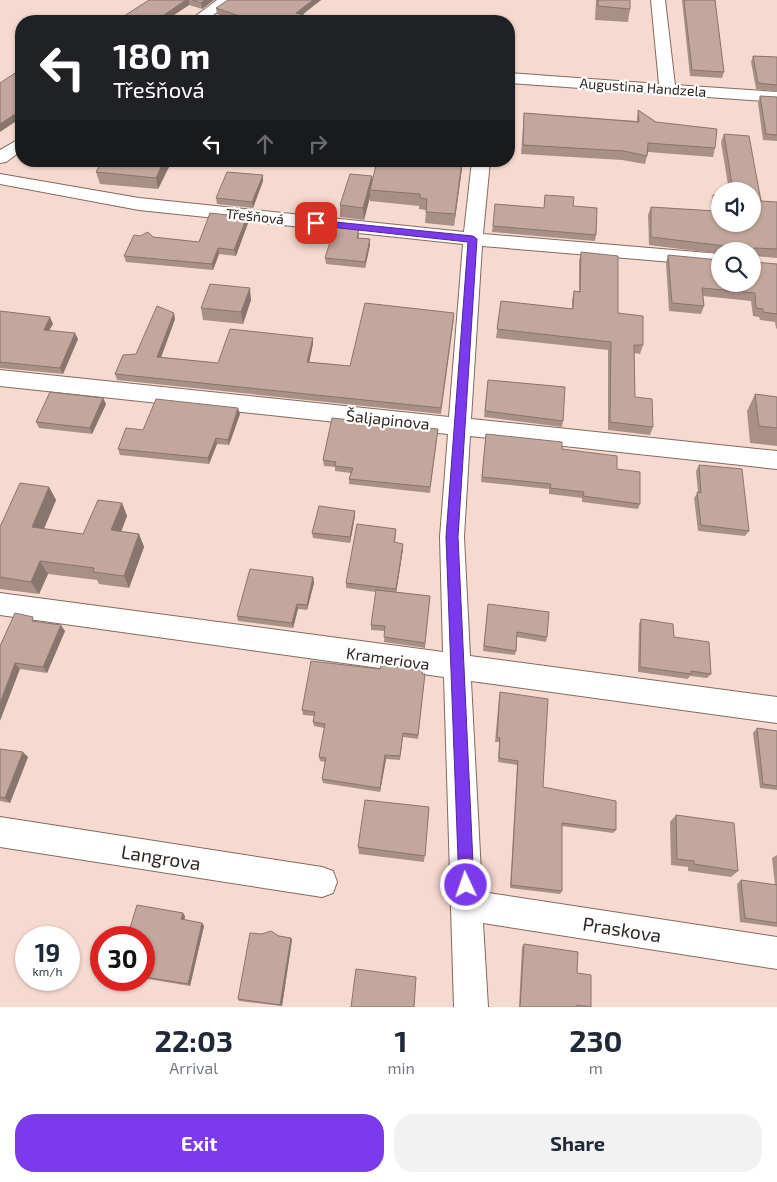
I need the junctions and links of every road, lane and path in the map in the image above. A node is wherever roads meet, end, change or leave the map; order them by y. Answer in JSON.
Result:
{"nodes":[{"id":1,"x":227,"y":0,"type":"edge"},
{"id":2,"x":658,"y":0,"type":"edge"},
{"id":3,"x":205,"y":15,"type":"edge"},
{"id":4,"x":515,"y":78,"type":"edge"},
{"id":5,"x":667,"y":88,"type":"junction"},
{"id":6,"x":777,"y":97,"type":"edge"},
{"id":7,"x":15,"y":147,"type":"edge"},
{"id":8,"x":0,"y":158,"type":"edge"},
{"id":9,"x":480,"y":167,"type":"edge"},
{"id":10,"x":0,"y":179,"type":"edge"},
{"id":11,"x":473,"y":239,"type":"junction"},
{"id":12,"x":711,"y":259,"type":"edge"},
{"id":13,"x":0,"y":378,"type":"edge"},
{"id":14,"x":460,"y":427,"type":"junction"},
{"id":15,"x":777,"y":460,"type":"edge"},
{"id":16,"x":0,"y":604,"type":"edge"},
{"id":17,"x":456,"y":667,"type":"junction"},
{"id":18,"x":777,"y":710,"type":"edge"},
{"id":19,"x":0,"y":832,"type":"edge"},
{"id":20,"x":322,"y":882,"type":"dead end"},
{"id":21,"x":468,"y":905,"type":"junction"},
{"id":22,"x":777,"y":953,"type":"edge"},
{"id":23,"x":471,"y":1007,"type":"edge"}],
"edges":[{"from":1,"to":3,"type":"street"},
{"from":2,"to":5,"type":"street"},
{"from":4,"to":5,"type":"street","name":"Augustina Handzela"},
{"from":5,"to":6,"type":"street","name":"Augustina Handzela"},
{"from":7,"to":8,"type":"street"},
{"from":9,"to":11,"type":"street"},
{"from":10,"to":11,"type":"street","name":"Třešňová"},
{"from":11,"to":12,"type":"street","name":"Třešňová"},
{"from":11,"to":14,"type":"street"},
{"from":13,"to":14,"type":"street","name":"Šaljapinova"},
{"from":14,"to":15,"type":"street","name":"Šaljapinova"},
{"from":14,"to":17,"type":"street"},
{"from":16,"to":17,"type":"street","name":"Krameriova"},
{"from":17,"to":18,"type":"street","name":"Krameriova"},
{"from":17,"to":21,"type":"street"},
{"from":19,"to":20,"type":"street","name":"Langrova"},
{"from":21,"to":22,"type":"street","name":"Praskova"},
{"from":21,"to":23,"type":"street"}]}
